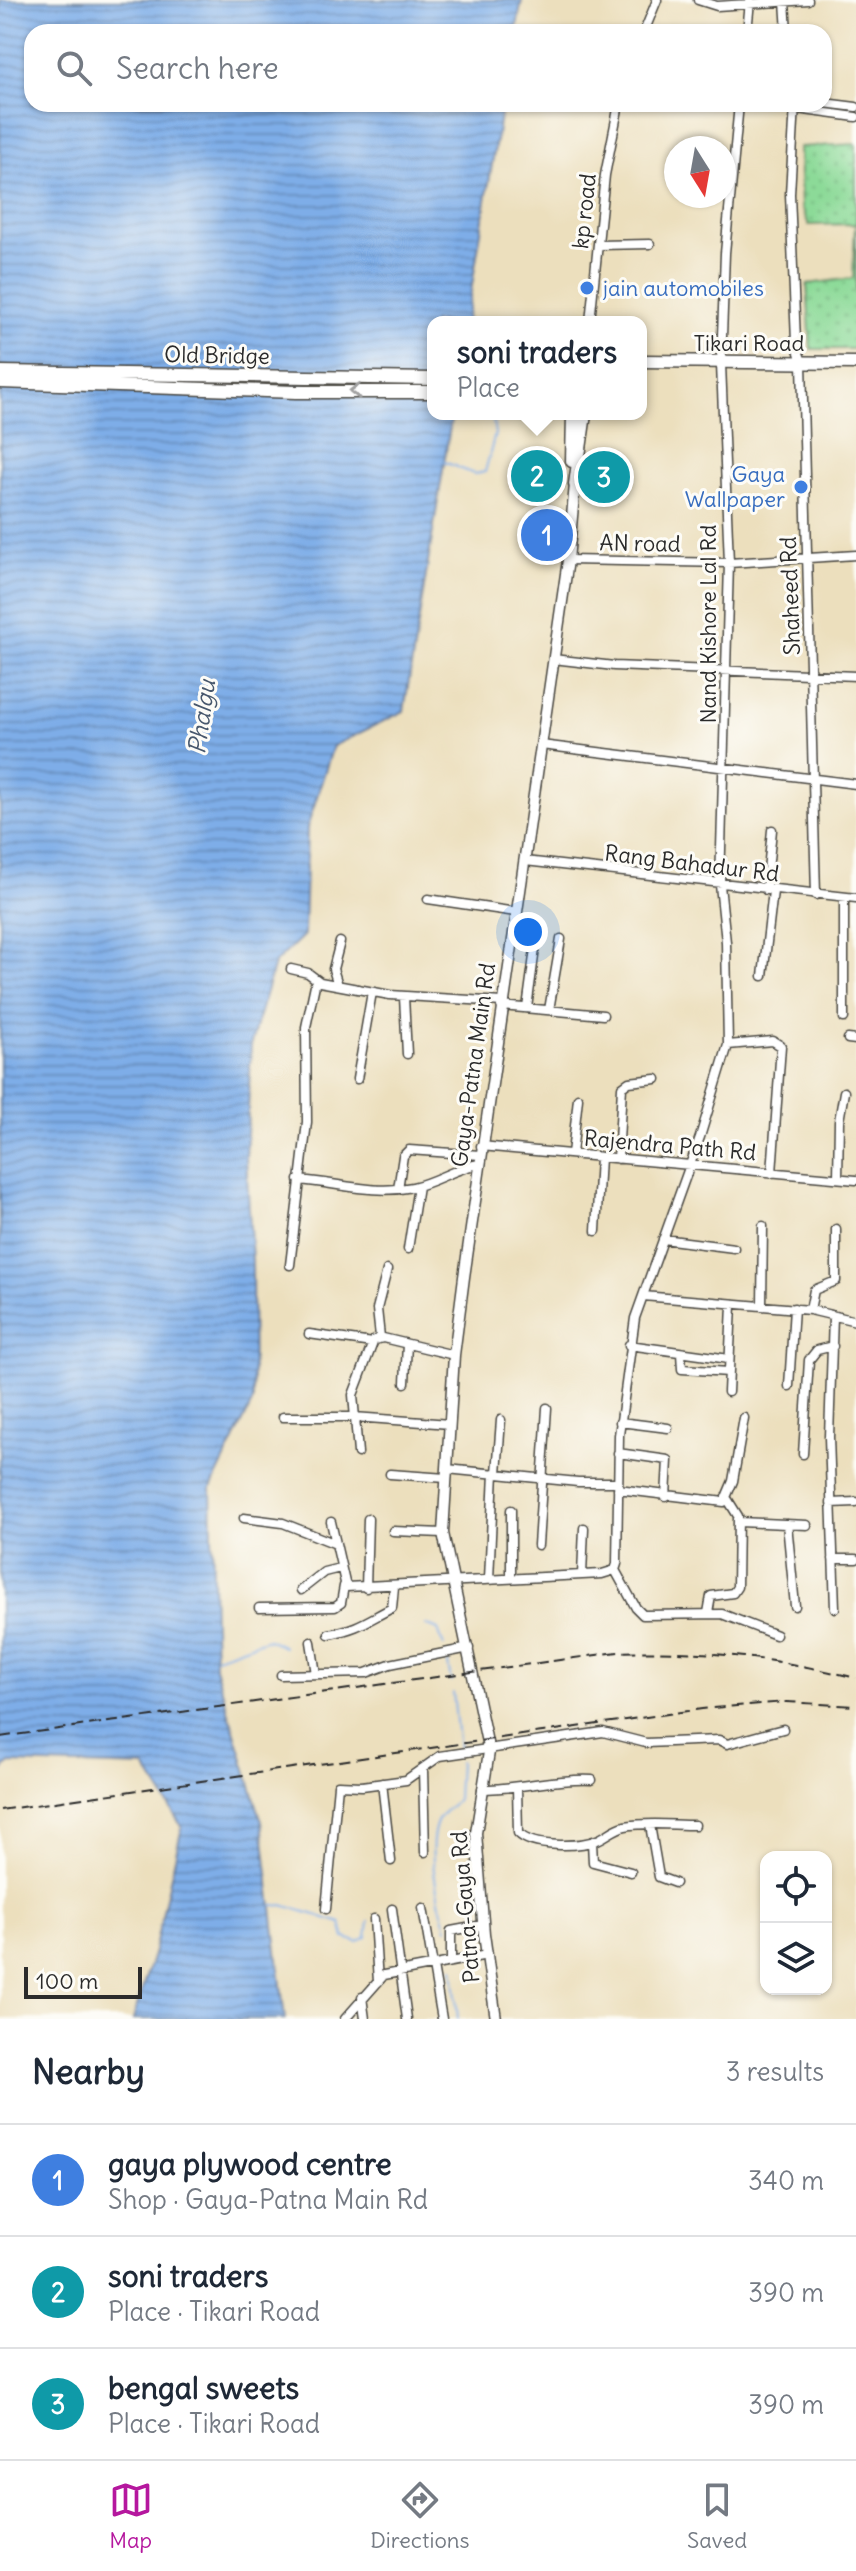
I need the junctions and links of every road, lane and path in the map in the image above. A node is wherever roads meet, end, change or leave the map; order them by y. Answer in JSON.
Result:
{"nodes":[{"id":1,"x":657,"y":0,"type":"edge"},
{"id":2,"x":698,"y":0,"type":"edge"},
{"id":3,"x":808,"y":0,"type":"edge"},
{"id":4,"x":785,"y":1,"type":"edge"},
{"id":5,"x":750,"y":2,"type":"edge"},
{"id":6,"x":647,"y":24,"type":"edge"},
{"id":7,"x":748,"y":24,"type":"edge"},
{"id":8,"x":786,"y":24,"type":"edge"},
{"id":9,"x":832,"y":104,"type":"edge"},
{"id":10,"x":856,"y":107,"type":"edge"},
{"id":11,"x":617,"y":112,"type":"edge"},
{"id":12,"x":738,"y":112,"type":"edge"},
{"id":13,"x":790,"y":112,"type":"edge"},
{"id":14,"x":826,"y":112,"type":"edge"},
{"id":15,"x":856,"y":117,"type":"edge"},
{"id":16,"x":650,"y":244,"type":"dead end"},
{"id":17,"x":599,"y":245,"type":"junction"},
{"id":18,"x":591,"y":316,"type":"edge"},
{"id":19,"x":647,"y":361,"type":"edge"},
{"id":20,"x":802,"y":363,"type":"junction"},
{"id":21,"x":856,"y":363,"type":"edge"},
{"id":22,"x":721,"y":364,"type":"junction"},
{"id":23,"x":0,"y":372,"type":"edge"},
{"id":24,"x":427,"y":379,"type":"edge"},
{"id":25,"x":0,"y":382,"type":"edge"},
{"id":26,"x":427,"y":392,"type":"edge"},
{"id":27,"x":573,"y":420,"type":"edge"},
{"id":28,"x":584,"y":420,"type":"edge"},
{"id":29,"x":575,"y":484,"type":"junction"},
{"id":30,"x":807,"y":555,"type":"junction"},
{"id":31,"x":856,"y":555,"type":"edge"},
{"id":32,"x":568,"y":560,"type":"junction"},
{"id":33,"x":729,"y":563,"type":"junction"},
{"id":34,"x":553,"y":659,"type":"junction"},
{"id":35,"x":727,"y":670,"type":"junction"},
{"id":36,"x":810,"y":674,"type":"junction"},
{"id":37,"x":856,"y":676,"type":"edge"},
{"id":38,"x":541,"y":745,"type":"junction"},
{"id":39,"x":724,"y":767,"type":"junction"},
{"id":40,"x":814,"y":781,"type":"junction"},
{"id":41,"x":856,"y":784,"type":"edge"},
{"id":42,"x":772,"y":830,"type":"dead end"},
{"id":43,"x":525,"y":861,"type":"junction"},
{"id":44,"x":720,"y":885,"type":"junction"},
{"id":45,"x":770,"y":890,"type":"junction"},
{"id":46,"x":816,"y":895,"type":"junction"},
{"id":47,"x":844,"y":897,"type":"junction"},
{"id":48,"x":856,"y":898,"type":"edge"},
{"id":49,"x":428,"y":899,"type":"dead end"},
{"id":50,"x":516,"y":912,"type":"junction"},
{"id":51,"x":537,"y":934,"type":"dead end"},
{"id":52,"x":561,"y":939,"type":"dead end"},
{"id":53,"x":340,"y":942,"type":"dead end"},
{"id":54,"x":291,"y":969,"type":"dead end"},
{"id":55,"x":763,"y":976,"type":"dead end"},
{"id":56,"x":316,"y":980,"type":"junction"},
{"id":57,"x":338,"y":985,"type":"junction"},
{"id":58,"x":372,"y":992,"type":"junction"},
{"id":59,"x":404,"y":997,"type":"junction"},
{"id":60,"x":502,"y":1004,"type":"junction"},
{"id":61,"x":527,"y":1008,"type":"junction"},
{"id":62,"x":549,"y":1010,"type":"junction"},
{"id":63,"x":603,"y":1015,"type":"dead end"},
{"id":64,"x":844,"y":1018,"type":"dead end"},
{"id":65,"x":728,"y":1045,"type":"junction"},
{"id":66,"x":407,"y":1054,"type":"dead end"},
{"id":67,"x":357,"y":1079,"type":"dead end"},
{"id":68,"x":656,"y":1079,"type":"dead end"},
{"id":69,"x":844,"y":1092,"type":"dead end"},
{"id":70,"x":578,"y":1098,"type":"dead end"},
{"id":71,"x":572,"y":1154,"type":"junction"},
{"id":72,"x":480,"y":1155,"type":"junction"},
{"id":73,"x":600,"y":1157,"type":"junction"},
{"id":74,"x":618,"y":1159,"type":"junction"},
{"id":75,"x":690,"y":1166,"type":"junction"},
{"id":76,"x":772,"y":1173,"type":"junction"},
{"id":77,"x":838,"y":1178,"type":"junction"},
{"id":78,"x":299,"y":1180,"type":"junction"},
{"id":79,"x":856,"y":1180,"type":"edge"},
{"id":80,"x":418,"y":1186,"type":"junction"},
{"id":81,"x":398,"y":1189,"type":"junction"},
{"id":82,"x":763,"y":1226,"type":"dead end"},
{"id":83,"x":836,"y":1229,"type":"dead end"},
{"id":84,"x":596,"y":1231,"type":"dead end"},
{"id":85,"x":663,"y":1239,"type":"junction"},
{"id":86,"x":734,"y":1248,"type":"dead end"},
{"id":87,"x":408,"y":1249,"type":"dead end"},
{"id":88,"x":290,"y":1265,"type":"dead end"},
{"id":89,"x":387,"y":1270,"type":"dead end"},
{"id":90,"x":643,"y":1296,"type":"junction"},
{"id":91,"x":732,"y":1305,"type":"junction"},
{"id":92,"x":762,"y":1305,"type":"junction"},
{"id":93,"x":794,"y":1308,"type":"junction"},
{"id":94,"x":810,"y":1310,"type":"junction"},
{"id":95,"x":833,"y":1316,"type":"junction"},
{"id":96,"x":856,"y":1321,"type":"edge"},
{"id":97,"x":309,"y":1334,"type":"dead end"},
{"id":98,"x":376,"y":1340,"type":"junction"},
{"id":99,"x":407,"y":1344,"type":"junction"},
{"id":100,"x":629,"y":1345,"type":"junction"},
{"id":101,"x":833,"y":1346,"type":"junction"},
{"id":102,"x":681,"y":1353,"type":"junction"},
{"id":103,"x":454,"y":1355,"type":"junction"},
{"id":104,"x":729,"y":1359,"type":"junction"},
{"id":105,"x":729,"y":1372,"type":"junction"},
{"id":106,"x":405,"y":1383,"type":"dead end"},
{"id":107,"x":789,"y":1386,"type":"dead end"},
{"id":108,"x":728,"y":1392,"type":"dead end"},
{"id":109,"x":547,"y":1408,"type":"dead end"},
{"id":110,"x":283,"y":1417,"type":"dead end"},
{"id":111,"x":354,"y":1417,"type":"junction"},
{"id":112,"x":744,"y":1418,"type":"dead end"},
{"id":113,"x":501,"y":1420,"type":"dead end"},
{"id":114,"x":620,"y":1422,"type":"junction"},
{"id":115,"x":450,"y":1424,"type":"junction"},
{"id":116,"x":668,"y":1428,"type":"dead end"},
{"id":117,"x":358,"y":1453,"type":"dead end"},
{"id":118,"x":618,"y":1453,"type":"junction"},
{"id":119,"x":803,"y":1454,"type":"dead end"},
{"id":120,"x":496,"y":1473,"type":"junction"},
{"id":121,"x":390,"y":1474,"type":"dead end"},
{"id":122,"x":446,"y":1474,"type":"junction"},
{"id":123,"x":541,"y":1479,"type":"junction"},
{"id":124,"x":618,"y":1485,"type":"junction"},
{"id":125,"x":666,"y":1497,"type":"junction"},
{"id":126,"x":728,"y":1500,"type":"junction"},
{"id":127,"x":856,"y":1502,"type":"edge"},
{"id":128,"x":831,"y":1503,"type":"junction"},
{"id":129,"x":511,"y":1510,"type":"dead end"},
{"id":130,"x":244,"y":1518,"type":"dead end"},
{"id":131,"x":368,"y":1519,"type":"dead end"},
{"id":132,"x":331,"y":1522,"type":"dead end"},
{"id":133,"x":739,"y":1522,"type":"junction"},
{"id":134,"x":787,"y":1524,"type":"junction"},
{"id":135,"x":807,"y":1525,"type":"dead end"},
{"id":136,"x":584,"y":1528,"type":"dead end"},
{"id":137,"x":393,"y":1531,"type":"dead end"},
{"id":138,"x":443,"y":1533,"type":"junction"},
{"id":139,"x":336,"y":1544,"type":"junction"},
{"id":140,"x":538,"y":1545,"type":"dead end"},
{"id":141,"x":833,"y":1559,"type":"junction"},
{"id":142,"x":856,"y":1559,"type":"edge"},
{"id":143,"x":340,"y":1568,"type":"junction"},
{"id":144,"x":615,"y":1570,"type":"junction"},
{"id":145,"x":582,"y":1575,"type":"junction"},
{"id":146,"x":511,"y":1578,"type":"junction"},
{"id":147,"x":489,"y":1579,"type":"junction"},
{"id":148,"x":452,"y":1582,"type":"junction"},
{"id":149,"x":344,"y":1586,"type":"junction"},
{"id":150,"x":394,"y":1587,"type":"junction"},
{"id":151,"x":366,"y":1588,"type":"junction"},
{"id":152,"x":301,"y":1590,"type":"dead end"},
{"id":153,"x":795,"y":1606,"type":"dead end"},
{"id":154,"x":259,"y":1608,"type":"dead end"},
{"id":155,"x":835,"y":1608,"type":"dead end"},
{"id":156,"x":708,"y":1613,"type":"junction"},
{"id":157,"x":329,"y":1634,"type":"dead end"},
{"id":158,"x":776,"y":1635,"type":"dead end"},
{"id":159,"x":311,"y":1642,"type":"dead end"},
{"id":160,"x":470,"y":1650,"type":"junction"},
{"id":161,"x":316,"y":1674,"type":"junction"},
{"id":162,"x":281,"y":1675,"type":"dead end"},
{"id":163,"x":783,"y":1729,"type":"dead end"},
{"id":164,"x":488,"y":1748,"type":"junction"},
{"id":165,"x":423,"y":1769,"type":"junction"},
{"id":166,"x":592,"y":1780,"type":"dead end"},
{"id":167,"x":382,"y":1783,"type":"junction"},
{"id":168,"x":517,"y":1787,"type":"junction"},
{"id":169,"x":482,"y":1789,"type":"junction"},
{"id":170,"x":650,"y":1825,"type":"junction"},
{"id":171,"x":695,"y":1825,"type":"dead end"},
{"id":172,"x":592,"y":1842,"type":"junction"},
{"id":173,"x":425,"y":1852,"type":"dead end"},
{"id":174,"x":391,"y":1861,"type":"dead end"},
{"id":175,"x":631,"y":1872,"type":"dead end"},
{"id":176,"x":675,"y":1883,"type":"dead end"},
{"id":177,"x":423,"y":1908,"type":"dead end"},
{"id":178,"x":326,"y":1909,"type":"dead end"},
{"id":179,"x":392,"y":1909,"type":"dead end"},
{"id":180,"x":374,"y":1919,"type":"dead end"},
{"id":181,"x":483,"y":1925,"type":"junction"},
{"id":182,"x":487,"y":1955,"type":"junction"},
{"id":183,"x":451,"y":1961,"type":"junction"},
{"id":184,"x":432,"y":1965,"type":"junction"},
{"id":185,"x":399,"y":1972,"type":"junction"},
{"id":186,"x":378,"y":1983,"type":"junction"},
{"id":187,"x":362,"y":1997,"type":"junction"},
{"id":188,"x":345,"y":2019,"type":"edge"},
{"id":189,"x":365,"y":2019,"type":"edge"},
{"id":190,"x":407,"y":2019,"type":"edge"},
{"id":191,"x":442,"y":2019,"type":"edge"},
{"id":192,"x":496,"y":2019,"type":"edge"}],
"edges":[{"from":1,"to":6,"type":"street"},
{"from":2,"to":5,"type":"street"},
{"from":3,"to":4,"type":"street"},
{"from":4,"to":5,"type":"street"},
{"from":4,"to":8,"type":"street"},
{"from":5,"to":7,"type":"street"},
{"from":9,"to":10,"type":"street"},
{"from":11,"to":17,"type":"street","name":"kp road"},
{"from":12,"to":22,"type":"street","name":"Nand Kishore Lal Rd"},
{"from":13,"to":20,"type":"street","name":"Shaheed Rd"},
{"from":14,"to":15,"type":"street"},
{"from":16,"to":17,"type":"street"},
{"from":17,"to":18,"type":"street","name":"kp road"},
{"from":19,"to":22,"type":"highway","name":"Tikari Road"},
{"from":20,"to":21,"type":"highway","name":"Tikari Road"},
{"from":20,"to":22,"type":"highway","name":"Tikari Road"},
{"from":20,"to":30,"type":"street","name":"Shaheed Rd"},
{"from":22,"to":33,"type":"street","name":"Nand Kishore Lal Rd"},
{"from":23,"to":24,"type":"highway","name":"Old Bridge"},
{"from":26,"to":25,"type":"highway","one_way":true},
{"from":27,"to":29,"type":"highway"},
{"from":28,"to":29,"type":"highway"},
{"from":29,"to":32,"type":"main road","name":"Gaya-Patna Main Rd"},
{"from":30,"to":31,"type":"street","name":"AN road"},
{"from":30,"to":33,"type":"street","name":"AN road"},
{"from":30,"to":36,"type":"street","name":"Shaheed Rd"},
{"from":32,"to":33,"type":"street","name":"AN road"},
{"from":32,"to":34,"type":"main road","name":"Gaya-Patna Main Rd"},
{"from":33,"to":35,"type":"street","name":"Nand Kishore Lal Rd"},
{"from":34,"to":35,"type":"street"},
{"from":34,"to":38,"type":"main road","name":"Gaya-Patna Main Rd"},
{"from":35,"to":36,"type":"street"},
{"from":35,"to":39,"type":"street","name":"Nand Kishore Lal Rd"},
{"from":36,"to":37,"type":"street"},
{"from":36,"to":40,"type":"street","name":"Shaheed Rd"},
{"from":38,"to":39,"type":"street"},
{"from":38,"to":43,"type":"main road","name":"Gaya-Patna Main Rd"},
{"from":39,"to":40,"type":"street"},
{"from":39,"to":44,"type":"street","name":"Nand Kishore Lal Rd"},
{"from":40,"to":41,"type":"street"},
{"from":40,"to":46,"type":"street","name":"Shaheed Rd"},
{"from":42,"to":45,"type":"street"},
{"from":43,"to":44,"type":"street","name":"Rang Bahadur Rd"},
{"from":43,"to":50,"type":"main road","name":"Gaya-Patna Main Rd"},
{"from":44,"to":45,"type":"street","name":"Rang Bahadur Rd"},
{"from":44,"to":65,"type":"street","name":"Nand Kishore Lal Rd"},
{"from":45,"to":46,"type":"street","name":"Rang Bahadur Rd"},
{"from":45,"to":55,"type":"street"},
{"from":46,"to":47,"type":"street","name":"Rang Bahadur Rd"},
{"from":47,"to":48,"type":"street","name":"Rang Bahadur Rd"},
{"from":47,"to":64,"type":"street"},
{"from":49,"to":50,"type":"street"},
{"from":50,"to":60,"type":"main road","name":"Gaya-Patna Main Rd"},
{"from":51,"to":61,"type":"street"},
{"from":52,"to":62,"type":"street"},
{"from":53,"to":57,"type":"street"},
{"from":54,"to":56,"type":"street"},
{"from":56,"to":57,"type":"street"},
{"from":56,"to":78,"type":"street"},
{"from":57,"to":58,"type":"street"},
{"from":58,"to":59,"type":"street"},
{"from":58,"to":67,"type":"street"},
{"from":59,"to":60,"type":"street"},
{"from":59,"to":66,"type":"street"},
{"from":60,"to":61,"type":"street"},
{"from":60,"to":72,"type":"main road","name":"Gaya-Patna Main Rd"},
{"from":61,"to":62,"type":"street"},
{"from":62,"to":63,"type":"street"},
{"from":65,"to":75,"type":"street","name":"Nand Kishore Lal Rd"},
{"from":65,"to":76,"type":"street"},
{"from":68,"to":74,"type":"street"},
{"from":69,"to":77,"type":"street"},
{"from":70,"to":71,"type":"street"},
{"from":71,"to":72,"type":"street","name":"Rajendra Path Rd"},
{"from":71,"to":73,"type":"street","name":"Rajendra Path Rd"},
{"from":72,"to":80,"type":"street"},
{"from":72,"to":81,"type":"street","name":"Rajendra Path Rd"},
{"from":72,"to":103,"type":"main road","name":"Gaya-Patna Main Rd"},
{"from":73,"to":74,"type":"street","name":"Rajendra Path Rd"},
{"from":73,"to":84,"type":"street"},
{"from":74,"to":75,"type":"street","name":"Rajendra Path Rd"},
{"from":75,"to":76,"type":"street","name":"Rajendra Path Rd"},
{"from":75,"to":85,"type":"street","name":"Nand Kishore Lal Rd"},
{"from":76,"to":77,"type":"street","name":"Rajendra Path Rd"},
{"from":77,"to":79,"type":"street","name":"Rajendra Path Rd"},
{"from":78,"to":81,"type":"street"},
{"from":78,"to":88,"type":"street"},
{"from":80,"to":81,"type":"street"},
{"from":80,"to":87,"type":"street"},
{"from":82,"to":92,"type":"street"},
{"from":83,"to":94,"type":"street"},
{"from":85,"to":86,"type":"street"},
{"from":85,"to":90,"type":"street","name":"Nand Kishore Lal Rd"},
{"from":89,"to":98,"type":"street"},
{"from":90,"to":91,"type":"street"},
{"from":90,"to":100,"type":"street","name":"Nand Kishore Lal Rd"},
{"from":91,"to":92,"type":"street"},
{"from":91,"to":104,"type":"street"},
{"from":92,"to":93,"type":"street"},
{"from":93,"to":94,"type":"street"},
{"from":93,"to":107,"type":"street"},
{"from":94,"to":95,"type":"street"},
{"from":95,"to":96,"type":"street"},
{"from":95,"to":101,"type":"street"},
{"from":97,"to":98,"type":"street"},
{"from":98,"to":99,"type":"street"},
{"from":98,"to":111,"type":"street"},
{"from":99,"to":103,"type":"street"},
{"from":99,"to":106,"type":"street"},
{"from":100,"to":102,"type":"street"},
{"from":100,"to":114,"type":"street","name":"Nand Kishore Lal Rd"},
{"from":101,"to":119,"type":"street"},
{"from":101,"to":128,"type":"street"},
{"from":102,"to":104,"type":"street"},
{"from":102,"to":105,"type":"street"},
{"from":103,"to":115,"type":"main road","name":"Gaya-Patna Main Rd"},
{"from":104,"to":105,"type":"street"},
{"from":105,"to":108,"type":"street"},
{"from":109,"to":123,"type":"street"},
{"from":110,"to":111,"type":"street"},
{"from":111,"to":115,"type":"street"},
{"from":111,"to":117,"type":"street"},
{"from":112,"to":126,"type":"street"},
{"from":113,"to":120,"type":"street"},
{"from":114,"to":116,"type":"street"},
{"from":114,"to":118,"type":"street","name":"Nand Kishore Lal Rd"},
{"from":115,"to":122,"type":"main road","name":"Gaya-Patna Main Rd"},
{"from":118,"to":124,"type":"street","name":"Nand Kishore Lal Rd"},
{"from":118,"to":125,"type":"street"},
{"from":120,"to":122,"type":"street"},
{"from":120,"to":123,"type":"street"},
{"from":120,"to":147,"type":"street"},
{"from":121,"to":122,"type":"street"},
{"from":122,"to":138,"type":"main road","name":"Gaya-Patna Main Rd"},
{"from":123,"to":124,"type":"street"},
{"from":123,"to":140,"type":"street"},
{"from":124,"to":125,"type":"street"},
{"from":124,"to":144,"type":"street","name":"Nand Kishore Lal Rd"},
{"from":125,"to":126,"type":"street"},
{"from":126,"to":133,"type":"street"},
{"from":127,"to":128,"type":"street"},
{"from":128,"to":141,"type":"street"},
{"from":129,"to":146,"type":"street"},
{"from":130,"to":139,"type":"street"},
{"from":131,"to":151,"type":"street"},
{"from":132,"to":139,"type":"street"},
{"from":133,"to":134,"type":"street"},
{"from":133,"to":156,"type":"street"},
{"from":134,"to":135,"type":"street"},
{"from":134,"to":153,"type":"street"},
{"from":136,"to":145,"type":"street"},
{"from":137,"to":138,"type":"street"},
{"from":138,"to":148,"type":"main road","name":"Gaya-Patna Main Rd"},
{"from":139,"to":143,"type":"street"},
{"from":141,"to":142,"type":"street"},
{"from":141,"to":155,"type":"street"},
{"from":143,"to":149,"type":"street"},
{"from":143,"to":152,"type":"street"},
{"from":144,"to":145,"type":"street"},
{"from":144,"to":156,"type":"street"},
{"from":145,"to":146,"type":"street"},
{"from":146,"to":147,"type":"street"},
{"from":147,"to":148,"type":"street"},
{"from":148,"to":150,"type":"street"},
{"from":148,"to":160,"type":"main road","name":"Gaya-Patna Main Rd"},
{"from":149,"to":151,"type":"street"},
{"from":149,"to":154,"type":"street"},
{"from":150,"to":151,"type":"street"},
{"from":150,"to":157,"type":"street"},
{"from":156,"to":158,"type":"street"},
{"from":159,"to":161,"type":"street"},
{"from":160,"to":161,"type":"street"},
{"from":160,"to":164,"type":"main road","name":"Gaya-Patna Main Rd"},
{"from":161,"to":162,"type":"street"},
{"from":163,"to":164,"type":"street"},
{"from":164,"to":165,"type":"street"},
{"from":164,"to":169,"type":"main road","name":"Patna-Gaya Rd"},
{"from":165,"to":167,"type":"street"},
{"from":165,"to":173,"type":"street"},
{"from":166,"to":168,"type":"street"},
{"from":167,"to":174,"type":"street"},
{"from":167,"to":178,"type":"street"},
{"from":168,"to":169,"type":"street"},
{"from":168,"to":172,"type":"street"},
{"from":169,"to":181,"type":"main road","name":"Patna-Gaya Rd"},
{"from":170,"to":171,"type":"street"},
{"from":170,"to":172,"type":"street"},
{"from":170,"to":176,"type":"street"},
{"from":172,"to":175,"type":"street"},
{"from":177,"to":184,"type":"street"},
{"from":179,"to":185,"type":"street"},
{"from":180,"to":186,"type":"street"},
{"from":181,"to":182,"type":"main road","name":"Patna-Gaya Rd"},
{"from":181,"to":183,"type":"street"},
{"from":182,"to":183,"type":"street"},
{"from":182,"to":192,"type":"main road","name":"Patna-Gaya Rd"},
{"from":183,"to":184,"type":"street"},
{"from":184,"to":185,"type":"street"},
{"from":184,"to":191,"type":"street"},
{"from":185,"to":186,"type":"street"},
{"from":185,"to":190,"type":"street"},
{"from":186,"to":187,"type":"street"},
{"from":187,"to":188,"type":"street"},
{"from":187,"to":189,"type":"street"}]}
